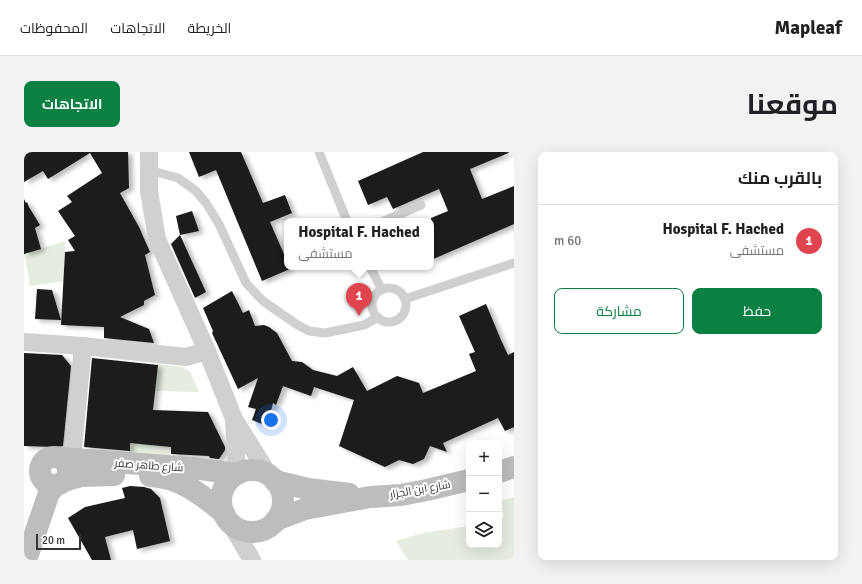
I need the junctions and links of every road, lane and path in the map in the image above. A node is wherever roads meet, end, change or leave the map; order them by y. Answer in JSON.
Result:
{"nodes":[{"id":1,"x":149,"y":152,"type":"edge"},
{"id":2,"x":320,"y":152,"type":"edge"},
{"id":3,"x":149,"y":170,"type":"junction"},
{"id":4,"x":421,"y":205,"type":"dead end"},
{"id":5,"x":346,"y":218,"type":"edge"},
{"id":6,"x":391,"y":218,"type":"edge"},
{"id":7,"x":514,"y":263,"type":"edge"},
{"id":8,"x":372,"y":270,"type":"edge"},
{"id":9,"x":382,"y":290,"type":"junction"},
{"id":10,"x":405,"y":299,"type":"junction"},
{"id":11,"x":378,"y":317,"type":"junction"},
{"id":12,"x":24,"y":342,"type":"edge"},
{"id":13,"x":83,"y":346,"type":"junction"},
{"id":14,"x":207,"y":351,"type":"junction"},
{"id":15,"x":234,"y":419,"type":"junction"},
{"id":16,"x":60,"y":458,"type":"junction"},
{"id":17,"x":24,"y":462,"type":"edge"},
{"id":18,"x":514,"y":467,"type":"edge"},
{"id":19,"x":502,"y":471,"type":"edge"},
{"id":20,"x":237,"y":474,"type":"junction"},
{"id":21,"x":272,"y":478,"type":"junction"},
{"id":22,"x":47,"y":479,"type":"edge"},
{"id":23,"x":466,"y":481,"type":"edge"},
{"id":24,"x":370,"y":497,"type":"junction"},
{"id":25,"x":227,"y":518,"type":"junction"},
{"id":26,"x":276,"y":520,"type":"junction"},
{"id":27,"x":26,"y":560,"type":"edge"},
{"id":28,"x":252,"y":560,"type":"edge"}],
"edges":[{"from":1,"to":3,"type":"street"},
{"from":2,"to":5,"type":"lane"},
{"from":3,"to":11,"type":"lane"},
{"from":3,"to":14,"type":"street"},
{"from":4,"to":6,"type":"lane"},
{"from":7,"to":10,"type":"lane"},
{"from":8,"to":9,"type":"lane"},
{"from":9,"to":10,"type":"lane"},
{"from":9,"to":11,"type":"lane"},
{"from":10,"to":11,"type":"lane"},
{"from":12,"to":13,"type":"street"},
{"from":13,"to":14,"type":"street"},
{"from":13,"to":16,"type":"street"},
{"from":14,"to":15,"type":"street"},
{"from":15,"to":20,"type":"street"},
{"from":15,"to":21,"type":"street"},
{"from":16,"to":17,"type":"main road","name":"شارع طاهر صفر"},
{"from":16,"to":20,"type":"main road","name":"شارع طاهر صفر"},
{"from":16,"to":22,"type":"main road"},
{"from":18,"to":19,"type":"main road"},
{"from":20,"to":21,"type":"main road"},
{"from":20,"to":25,"type":"main road"},
{"from":21,"to":24,"type":"main road","name":"شارع ابن الجزار"},
{"from":21,"to":26,"type":"main road"},
{"from":22,"to":25,"type":"main road","name":"شارع طاهر صفر"},
{"from":22,"to":27,"type":"main road"},
{"from":23,"to":24,"type":"main road","name":"شارع ابن الجزار"},
{"from":24,"to":26,"type":"main road","name":"شارع ابن الجزار"},
{"from":25,"to":26,"type":"main road"},
{"from":25,"to":28,"type":"street"}]}
